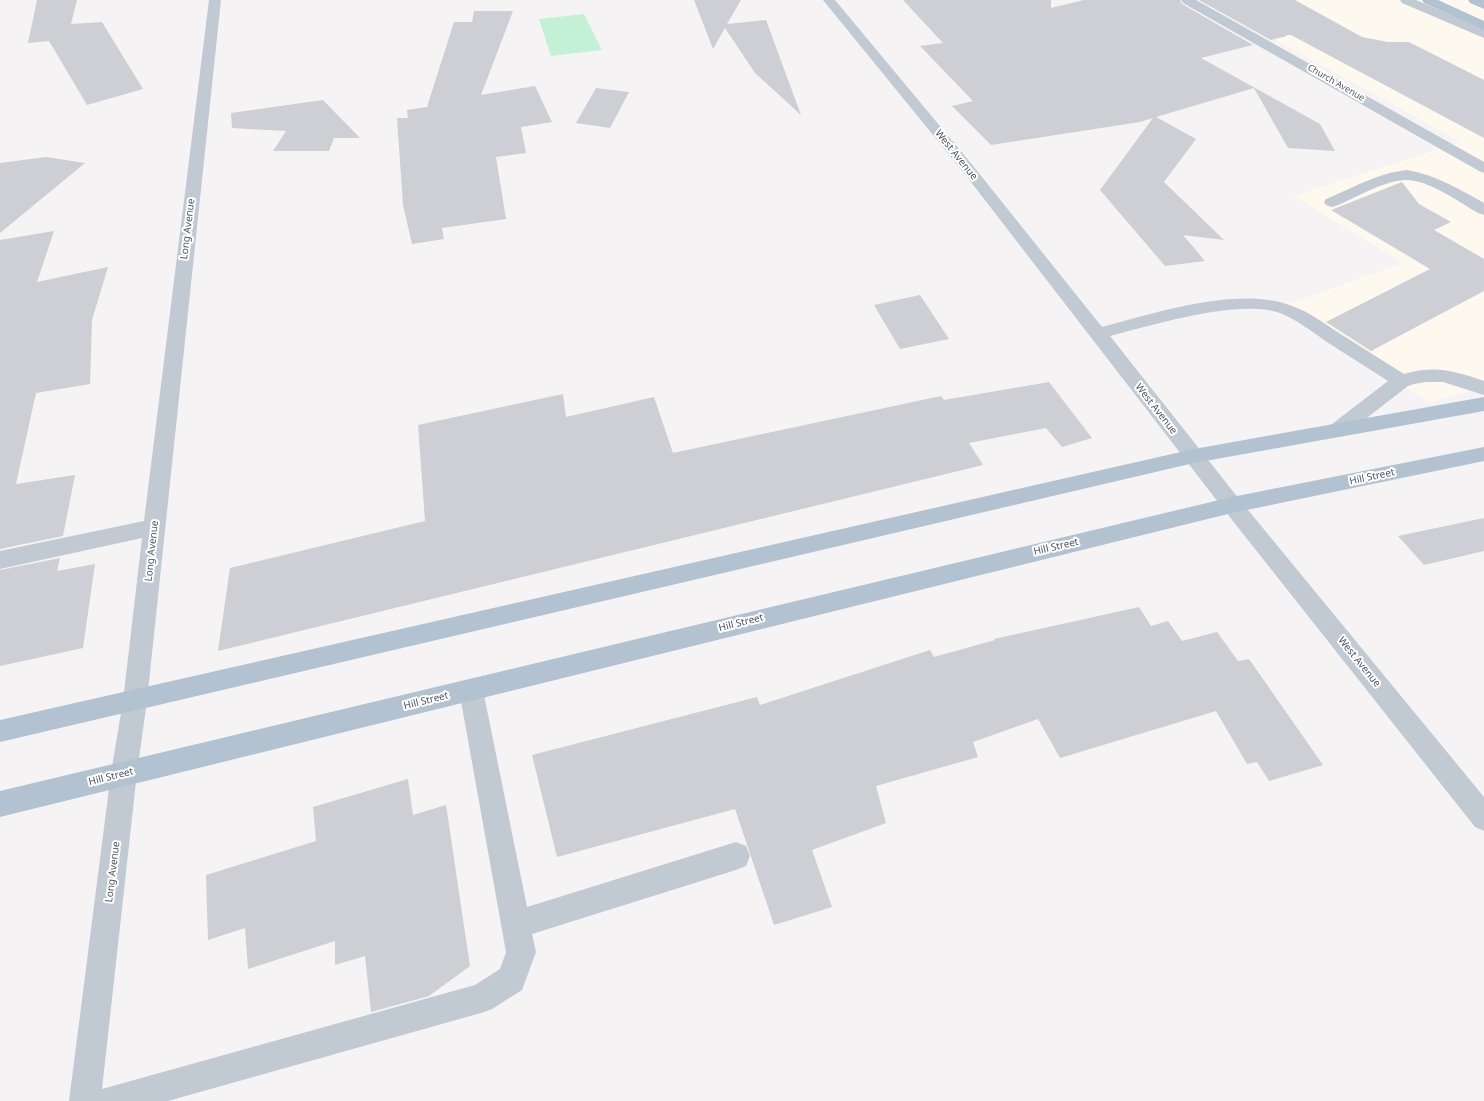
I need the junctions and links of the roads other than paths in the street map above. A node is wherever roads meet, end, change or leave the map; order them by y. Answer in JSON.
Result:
{"nodes":[{"id":1,"x":215,"y":0,"type":"edge"},
{"id":2,"x":830,"y":0,"type":"edge"},
{"id":3,"x":1187,"y":0,"type":"edge"},
{"id":4,"x":1406,"y":0,"type":"edge"},
{"id":5,"x":1428,"y":0,"type":"edge"},
{"id":6,"x":1474,"y":0,"type":"edge"},
{"id":7,"x":1480,"y":0,"type":"edge"},
{"id":8,"x":1484,"y":4,"type":"edge"},
{"id":9,"x":1484,"y":26,"type":"edge"},
{"id":10,"x":1484,"y":34,"type":"edge"},
{"id":11,"x":1484,"y":168,"type":"edge"},
{"id":12,"x":1332,"y":202,"type":"dead end"},
{"id":13,"x":1484,"y":210,"type":"edge"},
{"id":14,"x":1097,"y":334,"type":"junction"},
{"id":15,"x":1400,"y":381,"type":"junction"},
{"id":16,"x":1484,"y":388,"type":"edge"},
{"id":17,"x":1484,"y":404,"type":"edge"},
{"id":18,"x":1340,"y":429,"type":"junction"},
{"id":19,"x":1484,"y":454,"type":"edge"},
{"id":20,"x":1194,"y":456,"type":"junction"},
{"id":21,"x":1232,"y":505,"type":"junction"},
{"id":22,"x":154,"y":527,"type":"junction"},
{"id":23,"x":0,"y":560,"type":"edge"},
{"id":24,"x":471,"y":690,"type":"junction"},
{"id":25,"x":135,"y":701,"type":"junction"},
{"id":26,"x":0,"y":731,"type":"edge"},
{"id":27,"x":124,"y":773,"type":"junction"},
{"id":28,"x":0,"y":804,"type":"edge"},
{"id":29,"x":1484,"y":818,"type":"edge"},
{"id":30,"x":736,"y":856,"type":"dead end"},
{"id":31,"x":516,"y":926,"type":"junction"},
{"id":32,"x":85,"y":1101,"type":"edge"},
{"id":33,"x":111,"y":1101,"type":"edge"}],
"edges":[{"from":1,"to":22,"type":"street","name":"Long Avenue"},
{"from":2,"to":14,"type":"street","name":"West Avenue"},
{"from":3,"to":11,"type":"street","name":"Church Avenue"},
{"from":4,"to":10,"type":"street"},
{"from":5,"to":9,"type":"main road"},
{"from":6,"to":8,"type":"main road"},
{"from":7,"to":8,"type":"street"},
{"from":12,"to":13,"type":"street"},
{"from":14,"to":15,"type":"street"},
{"from":14,"to":20,"type":"street","name":"West Avenue"},
{"from":15,"to":16,"type":"street"},
{"from":15,"to":18,"type":"street"},
{"from":17,"to":18,"type":"main road"},
{"from":18,"to":20,"type":"main road"},
{"from":19,"to":21,"type":"main road","name":"Hill Street"},
{"from":20,"to":21,"type":"street","name":"West Avenue"},
{"from":20,"to":25,"type":"main road"},
{"from":21,"to":24,"type":"main road","name":"Hill Street"},
{"from":21,"to":29,"type":"street","name":"West Avenue"},
{"from":22,"to":23,"type":"street"},
{"from":22,"to":25,"type":"street","name":"Long Avenue"},
{"from":24,"to":27,"type":"main road","name":"Hill Street"},
{"from":24,"to":31,"type":"street"},
{"from":25,"to":26,"type":"main road"},
{"from":25,"to":27,"type":"street","name":"Long Avenue"},
{"from":27,"to":28,"type":"main road","name":"Hill Street"},
{"from":27,"to":32,"type":"street","name":"Long Avenue"},
{"from":30,"to":31,"type":"street"},
{"from":31,"to":33,"type":"street"}]}
